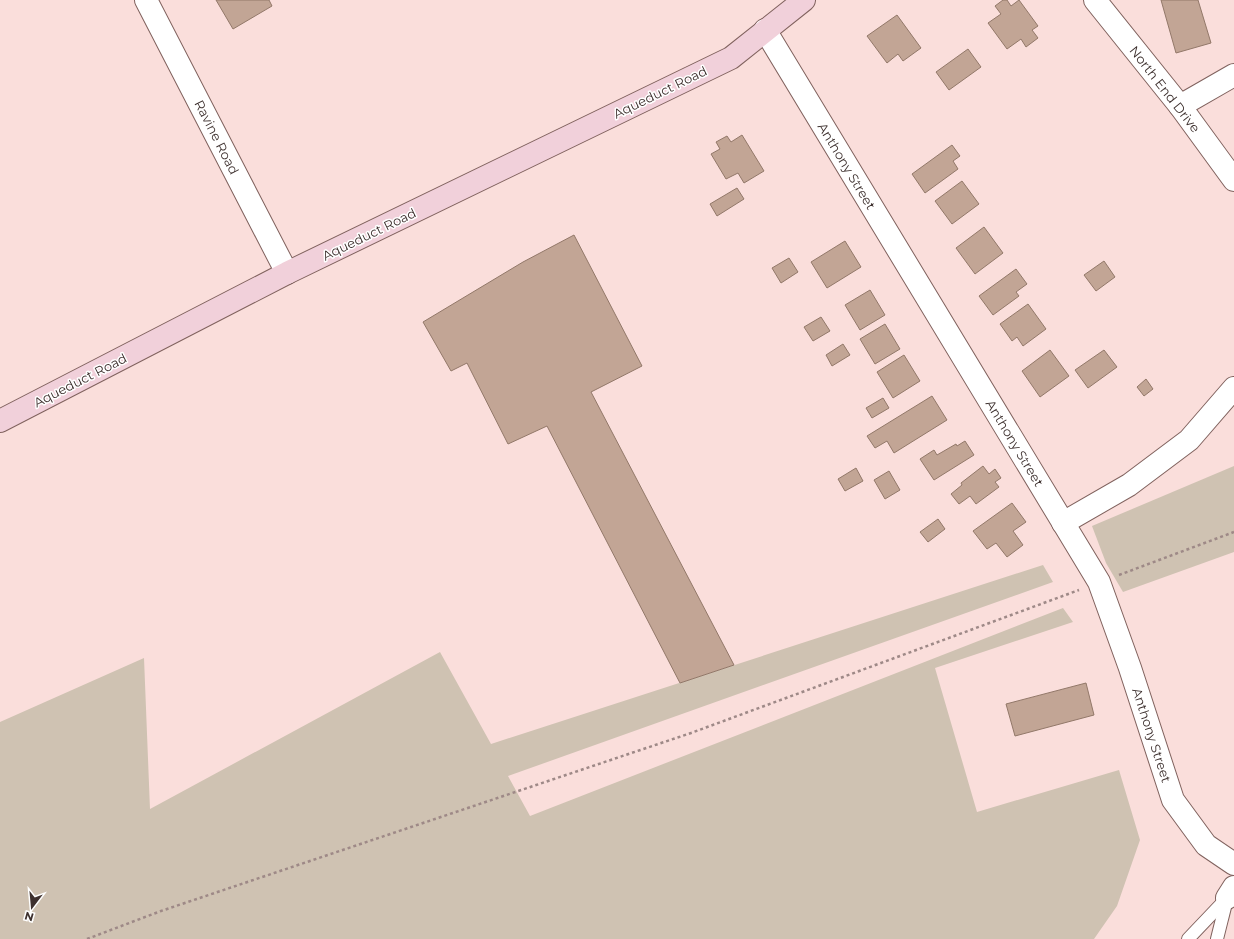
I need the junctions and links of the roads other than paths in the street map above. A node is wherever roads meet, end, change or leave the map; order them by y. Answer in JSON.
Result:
{"nodes":[{"id":1,"x":146,"y":0,"type":"edge"},
{"id":2,"x":804,"y":0,"type":"edge"},
{"id":3,"x":1095,"y":0,"type":"edge"},
{"id":4,"x":765,"y":30,"type":"junction"},
{"id":5,"x":1234,"y":75,"type":"edge"},
{"id":6,"x":1180,"y":106,"type":"junction"},
{"id":7,"x":1234,"y":180,"type":"edge"},
{"id":8,"x":287,"y":273,"type":"junction"},
{"id":9,"x":1234,"y":388,"type":"edge"},
{"id":10,"x":0,"y":421,"type":"edge"},
{"id":11,"x":1063,"y":523,"type":"junction"},
{"id":12,"x":1234,"y":864,"type":"edge"},
{"id":13,"x":1231,"y":892,"type":"edge"},
{"id":14,"x":1188,"y":939,"type":"edge"},
{"id":15,"x":1217,"y":939,"type":"edge"}],
"edges":[{"from":1,"to":8,"type":"street","name":"Ravine Road"},
{"from":2,"to":4,"type":"street","name":"Aqueduct Road"},
{"from":3,"to":6,"type":"street","name":"North End Drive"},
{"from":4,"to":8,"type":"street","name":"Aqueduct Road"},
{"from":4,"to":11,"type":"street","name":"Anthony Street"},
{"from":5,"to":6,"type":"street"},
{"from":6,"to":7,"type":"street","name":"North End Drive"},
{"from":8,"to":10,"type":"street","name":"Aqueduct Road"},
{"from":9,"to":11,"type":"street"},
{"from":11,"to":12,"type":"street","name":"Anthony Street"},
{"from":13,"to":14,"type":"lane"},
{"from":13,"to":15,"type":"lane"}]}
